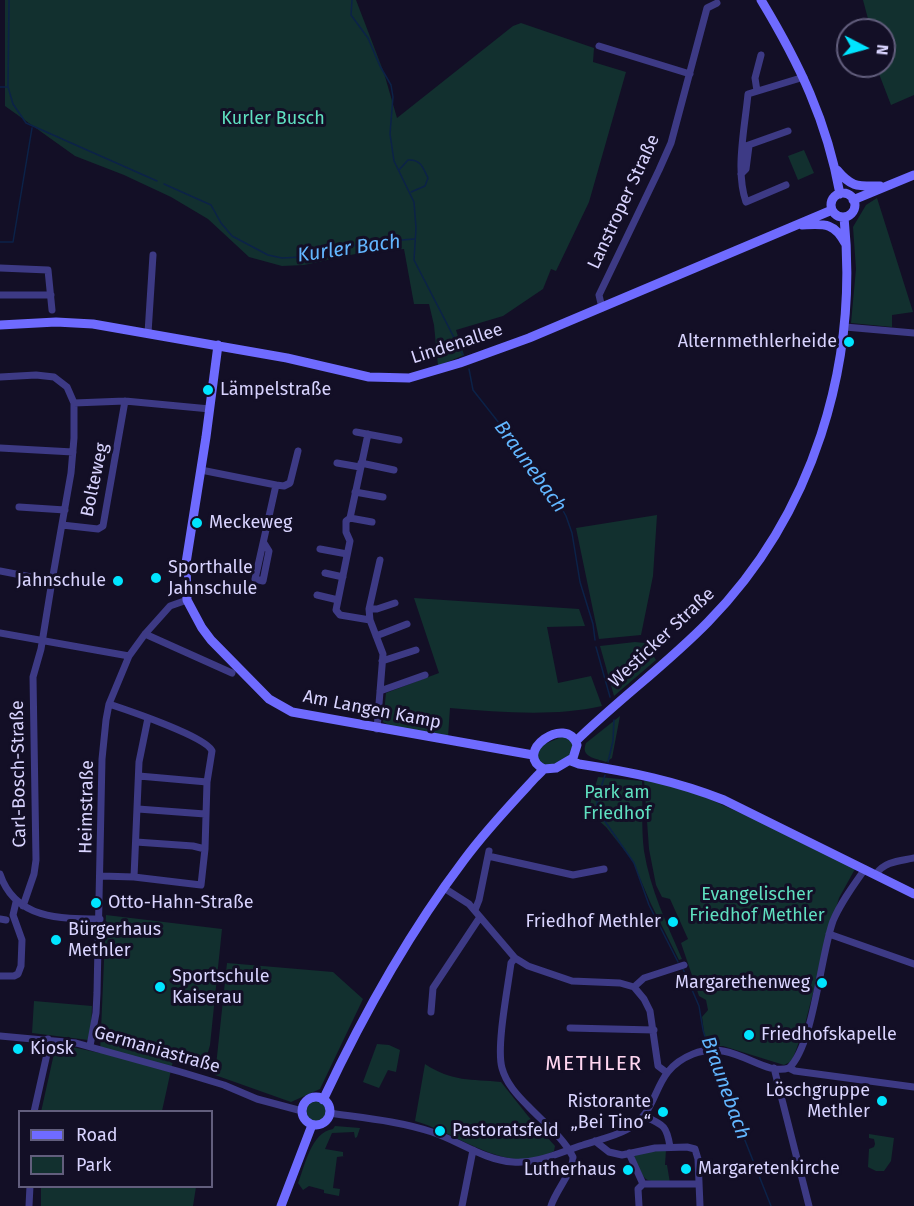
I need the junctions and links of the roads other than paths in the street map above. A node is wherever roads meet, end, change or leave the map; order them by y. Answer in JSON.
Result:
{"nodes":[{"id":1,"x":761,"y":0,"type":"edge"},
{"id":2,"x":717,"y":3,"type":"dead end"},
{"id":3,"x":599,"y":46,"type":"dead end"},
{"id":4,"x":761,"y":55,"type":"dead end"},
{"id":5,"x":690,"y":74,"type":"junction"},
{"id":6,"x":804,"y":77,"type":"junction"},
{"id":7,"x":757,"y":91,"type":"junction"},
{"id":8,"x":788,"y":131,"type":"dead end"},
{"id":9,"x":746,"y":147,"type":"junction"},
{"id":10,"x":836,"y":168,"type":"junction"},
{"id":11,"x":914,"y":175,"type":"edge"},
{"id":12,"x":786,"y":185,"type":"dead end"},
{"id":13,"x":886,"y":185,"type":"junction"},
{"id":14,"x":840,"y":194,"type":"junction"},
{"id":15,"x":853,"y":200,"type":"junction"},
{"id":16,"x":832,"y":210,"type":"junction"},
{"id":17,"x":844,"y":217,"type":"junction"},
{"id":18,"x":796,"y":225,"type":"junction"},
{"id":19,"x":846,"y":245,"type":"junction"},
{"id":20,"x":153,"y":255,"type":"dead end"},
{"id":21,"x":0,"y":268,"type":"edge"},
{"id":22,"x":0,"y":295,"type":"edge"},
{"id":23,"x":51,"y":295,"type":"junction"},
{"id":24,"x":602,"y":308,"type":"junction"},
{"id":25,"x":52,"y":310,"type":"dead end"},
{"id":26,"x":0,"y":325,"type":"edge"},
{"id":27,"x":845,"y":327,"type":"junction"},
{"id":28,"x":148,"y":333,"type":"junction"},
{"id":29,"x":914,"y":333,"type":"edge"},
{"id":30,"x":218,"y":345,"type":"junction"},
{"id":31,"x":0,"y":377,"type":"edge"},
{"id":32,"x":125,"y":401,"type":"junction"},
{"id":33,"x":74,"y":403,"type":"junction"},
{"id":34,"x":210,"y":409,"type":"junction"},
{"id":35,"x":356,"y":432,"type":"dead end"},
{"id":36,"x":368,"y":434,"type":"junction"},
{"id":37,"x":399,"y":440,"type":"dead end"},
{"id":38,"x":0,"y":448,"type":"edge"},
{"id":39,"x":298,"y":451,"type":"dead end"},
{"id":40,"x":73,"y":452,"type":"junction"},
{"id":41,"x":337,"y":463,"type":"dead end"},
{"id":42,"x":361,"y":465,"type":"junction"},
{"id":43,"x":201,"y":470,"type":"junction"},
{"id":44,"x":394,"y":470,"type":"dead end"},
{"id":45,"x":276,"y":485,"type":"junction"},
{"id":46,"x":355,"y":492,"type":"junction"},
{"id":47,"x":383,"y":497,"type":"dead end"},
{"id":48,"x":19,"y":507,"type":"dead end"},
{"id":49,"x":64,"y":510,"type":"junction"},
{"id":50,"x":350,"y":518,"type":"junction"},
{"id":51,"x":372,"y":522,"type":"dead end"},
{"id":52,"x":62,"y":525,"type":"junction"},
{"id":53,"x":264,"y":543,"type":"junction"},
{"id":54,"x":320,"y":549,"type":"dead end"},
{"id":55,"x":347,"y":554,"type":"junction"},
{"id":56,"x":380,"y":560,"type":"dead end"},
{"id":57,"x":0,"y":571,"type":"edge"},
{"id":58,"x":325,"y":573,"type":"dead end"},
{"id":59,"x":343,"y":577,"type":"junction"},
{"id":60,"x":52,"y":581,"type":"junction"},
{"id":61,"x":317,"y":596,"type":"dead end"},
{"id":62,"x":187,"y":600,"type":"junction"},
{"id":63,"x":338,"y":600,"type":"junction"},
{"id":64,"x":395,"y":603,"type":"dead end"},
{"id":65,"x":369,"y":609,"type":"junction"},
{"id":66,"x":370,"y":620,"type":"junction"},
{"id":67,"x":407,"y":624,"type":"dead end"},
{"id":68,"x":0,"y":633,"type":"edge"},
{"id":69,"x":145,"y":634,"type":"junction"},
{"id":70,"x":376,"y":636,"type":"junction"},
{"id":71,"x":42,"y":640,"type":"junction"},
{"id":72,"x":416,"y":650,"type":"dead end"},
{"id":73,"x":129,"y":656,"type":"junction"},
{"id":74,"x":382,"y":661,"type":"junction"},
{"id":75,"x":232,"y":673,"type":"dead end"},
{"id":76,"x":425,"y":675,"type":"dead end"},
{"id":77,"x":380,"y":691,"type":"junction"},
{"id":78,"x":109,"y":704,"type":"junction"},
{"id":79,"x":148,"y":718,"type":"junction"},
{"id":80,"x":377,"y":729,"type":"junction"},
{"id":81,"x":576,"y":741,"type":"junction"},
{"id":82,"x":533,"y":755,"type":"junction"},
{"id":83,"x":571,"y":761,"type":"junction"},
{"id":84,"x":544,"y":769,"type":"junction"},
{"id":85,"x":139,"y":776,"type":"junction"},
{"id":86,"x":207,"y":782,"type":"junction"},
{"id":87,"x":138,"y":809,"type":"junction"},
{"id":88,"x":206,"y":814,"type":"junction"},
{"id":89,"x":136,"y":842,"type":"junction"},
{"id":90,"x":205,"y":849,"type":"junction"},
{"id":91,"x":914,"y":858,"type":"edge"},
{"id":92,"x":604,"y":869,"type":"dead end"},
{"id":93,"x":865,"y":869,"type":"junction"},
{"id":94,"x":0,"y":874,"type":"edge"},
{"id":95,"x":876,"y":874,"type":"junction"},
{"id":96,"x":101,"y":876,"type":"junction"},
{"id":97,"x":134,"y":877,"type":"junction"},
{"id":98,"x":444,"y":888,"type":"junction"},
{"id":99,"x":914,"y":894,"type":"edge"},
{"id":100,"x":19,"y":904,"type":"junction"},
{"id":101,"x":475,"y":910,"type":"junction"},
{"id":102,"x":480,"y":917,"type":"junction"},
{"id":103,"x":100,"y":919,"type":"junction"},
{"id":104,"x":829,"y":934,"type":"junction"},
{"id":105,"x":514,"y":958,"type":"junction"},
{"id":106,"x":914,"y":964,"type":"edge"},
{"id":107,"x":684,"y":965,"type":"dead end"},
{"id":108,"x":0,"y":976,"type":"edge"},
{"id":109,"x":634,"y":987,"type":"junction"},
{"id":110,"x":431,"y":1012,"type":"dead end"},
{"id":111,"x":570,"y":1028,"type":"dead end"},
{"id":112,"x":654,"y":1030,"type":"junction"},
{"id":113,"x":0,"y":1036,"type":"edge"},
{"id":114,"x":48,"y":1039,"type":"junction"},
{"id":115,"x":90,"y":1046,"type":"junction"},
{"id":116,"x":774,"y":1068,"type":"junction"},
{"id":117,"x":789,"y":1068,"type":"junction"},
{"id":118,"x":666,"y":1072,"type":"junction"},
{"id":119,"x":914,"y":1087,"type":"edge"},
{"id":120,"x":323,"y":1100,"type":"junction"},
{"id":121,"x":34,"y":1110,"type":"edge"},
{"id":122,"x":302,"y":1111,"type":"junction"},
{"id":123,"x":329,"y":1113,"type":"junction"},
{"id":124,"x":644,"y":1116,"type":"junction"},
{"id":125,"x":312,"y":1125,"type":"junction"},
{"id":126,"x":595,"y":1141,"type":"junction"},
{"id":127,"x":670,"y":1147,"type":"junction"},
{"id":128,"x":569,"y":1149,"type":"junction"},
{"id":129,"x":473,"y":1150,"type":"junction"},
{"id":130,"x":629,"y":1153,"type":"junction"},
{"id":131,"x":643,"y":1184,"type":"junction"},
{"id":132,"x":699,"y":1184,"type":"junction"},
{"id":133,"x":30,"y":1188,"type":"edge"},
{"id":134,"x":29,"y":1206,"type":"edge"},
{"id":135,"x":280,"y":1206,"type":"edge"},
{"id":136,"x":462,"y":1206,"type":"edge"},
{"id":137,"x":552,"y":1206,"type":"edge"},
{"id":138,"x":639,"y":1206,"type":"edge"},
{"id":139,"x":700,"y":1206,"type":"edge"},
{"id":140,"x":809,"y":1206,"type":"edge"}],
"edges":[{"from":1,"to":6,"type":"street"},
{"from":2,"to":5,"type":"street","name":"Lanstroper Straße"},
{"from":3,"to":5,"type":"street"},
{"from":4,"to":7,"type":"street"},
{"from":5,"to":24,"type":"street","name":"Lanstroper Straße"},
{"from":6,"to":7,"type":"street"},
{"from":6,"to":10,"type":"street"},
{"from":7,"to":9,"type":"street"},
{"from":8,"to":9,"type":"street"},
{"from":9,"to":12,"type":"street"},
{"from":10,"to":13,"type":"street"},
{"from":10,"to":14,"type":"street"},
{"from":11,"to":13,"type":"street"},
{"from":13,"to":15,"type":"street"},
{"from":14,"to":15,"type":"street"},
{"from":14,"to":16,"type":"street"},
{"from":15,"to":17,"type":"street"},
{"from":16,"to":17,"type":"street"},
{"from":16,"to":18,"type":"street","name":"Lindenallee"},
{"from":17,"to":19,"type":"street","name":"Westicker Straße"},
{"from":18,"to":19,"type":"street"},
{"from":18,"to":24,"type":"street","name":"Lindenallee"},
{"from":19,"to":27,"type":"street","name":"Westicker Straße"},
{"from":20,"to":28,"type":"street"},
{"from":21,"to":23,"type":"street"},
{"from":22,"to":23,"type":"street"},
{"from":23,"to":25,"type":"street"},
{"from":24,"to":30,"type":"street","name":"Lindenallee"},
{"from":26,"to":28,"type":"street","name":"Lindenallee"},
{"from":27,"to":29,"type":"street"},
{"from":27,"to":81,"type":"street","name":"Westicker Straße"},
{"from":28,"to":30,"type":"street","name":"Lindenallee"},
{"from":30,"to":34,"type":"street","name":"Am Langen Kamp"},
{"from":31,"to":33,"type":"street"},
{"from":32,"to":33,"type":"street"},
{"from":32,"to":34,"type":"street"},
{"from":32,"to":52,"type":"street","name":"Bolteweg"},
{"from":33,"to":40,"type":"street","name":"Carl-Bosch-Straße"},
{"from":34,"to":43,"type":"street","name":"Am Langen Kamp"},
{"from":35,"to":36,"type":"street"},
{"from":36,"to":37,"type":"street"},
{"from":36,"to":42,"type":"street"},
{"from":38,"to":40,"type":"street"},
{"from":39,"to":45,"type":"street"},
{"from":40,"to":49,"type":"street","name":"Carl-Bosch-Straße"},
{"from":41,"to":42,"type":"street"},
{"from":42,"to":44,"type":"street"},
{"from":42,"to":46,"type":"street"},
{"from":43,"to":45,"type":"street"},
{"from":43,"to":62,"type":"street","name":"Am Langen Kamp"},
{"from":45,"to":53,"type":"street"},
{"from":46,"to":47,"type":"street"},
{"from":46,"to":50,"type":"street"},
{"from":48,"to":49,"type":"street"},
{"from":49,"to":52,"type":"street","name":"Carl-Bosch-Straße"},
{"from":50,"to":51,"type":"street"},
{"from":50,"to":55,"type":"street"},
{"from":52,"to":60,"type":"street","name":"Carl-Bosch-Straße"},
{"from":53,"to":53,"type":"street"},
{"from":54,"to":55,"type":"street"},
{"from":55,"to":59,"type":"street"},
{"from":56,"to":65,"type":"street"},
{"from":57,"to":60,"type":"street"},
{"from":58,"to":59,"type":"street"},
{"from":59,"to":63,"type":"street"},
{"from":60,"to":71,"type":"street","name":"Carl-Bosch-Straße"},
{"from":61,"to":63,"type":"street"},
{"from":62,"to":69,"type":"street","name":"Heimstraße"},
{"from":62,"to":80,"type":"street","name":"Am Langen Kamp"},
{"from":63,"to":66,"type":"street"},
{"from":64,"to":65,"type":"street"},
{"from":65,"to":66,"type":"street"},
{"from":66,"to":70,"type":"street"},
{"from":67,"to":70,"type":"street"},
{"from":68,"to":71,"type":"street"},
{"from":69,"to":73,"type":"street","name":"Heimstraße"},
{"from":69,"to":75,"type":"street"},
{"from":70,"to":74,"type":"street"},
{"from":71,"to":73,"type":"street"},
{"from":71,"to":100,"type":"street","name":"Carl-Bosch-Straße"},
{"from":72,"to":74,"type":"street"},
{"from":73,"to":78,"type":"street","name":"Heimstraße"},
{"from":74,"to":77,"type":"street"},
{"from":76,"to":77,"type":"street"},
{"from":77,"to":80,"type":"street"},
{"from":78,"to":79,"type":"street"},
{"from":78,"to":96,"type":"street","name":"Heimstraße"},
{"from":79,"to":85,"type":"street"},
{"from":79,"to":86,"type":"street"},
{"from":80,"to":82,"type":"street","name":"Am Langen Kamp"},
{"from":81,"to":82,"type":"street"},
{"from":81,"to":83,"type":"street"},
{"from":82,"to":84,"type":"street"},
{"from":83,"to":84,"type":"street"},
{"from":83,"to":93,"type":"street"},
{"from":84,"to":98,"type":"street"},
{"from":85,"to":86,"type":"street"},
{"from":85,"to":87,"type":"street"},
{"from":86,"to":88,"type":"street"},
{"from":87,"to":88,"type":"street"},
{"from":87,"to":89,"type":"street"},
{"from":88,"to":90,"type":"street"},
{"from":89,"to":90,"type":"street"},
{"from":89,"to":97,"type":"street"},
{"from":90,"to":97,"type":"street"},
{"from":91,"to":95,"type":"street"},
{"from":92,"to":101,"type":"street"},
{"from":93,"to":95,"type":"street"},
{"from":93,"to":104,"type":"street"},
{"from":94,"to":100,"type":"street"},
{"from":95,"to":99,"type":"street"},
{"from":96,"to":97,"type":"street"},
{"from":96,"to":103,"type":"street","name":"Heimstraße"},
{"from":98,"to":101,"type":"street"},
{"from":98,"to":120,"type":"street"},
{"from":100,"to":103,"type":"street"},
{"from":100,"to":108,"type":"street"},
{"from":101,"to":102,"type":"street"},
{"from":102,"to":105,"type":"street"},
{"from":102,"to":110,"type":"street"},
{"from":103,"to":115,"type":"street","name":"Heimstraße"},
{"from":104,"to":106,"type":"street"},
{"from":104,"to":117,"type":"street"},
{"from":105,"to":109,"type":"street"},
{"from":105,"to":128,"type":"street"},
{"from":107,"to":109,"type":"street"},
{"from":109,"to":112,"type":"street"},
{"from":111,"to":112,"type":"street"},
{"from":112,"to":118,"type":"street"},
{"from":113,"to":114,"type":"street","name":"Germaniastraße"},
{"from":114,"to":115,"type":"street","name":"Germaniastraße"},
{"from":114,"to":121,"type":"street"},
{"from":115,"to":122,"type":"street","name":"Germaniastraße"},
{"from":116,"to":117,"type":"street"},
{"from":116,"to":118,"type":"street"},
{"from":116,"to":140,"type":"street"},
{"from":117,"to":119,"type":"street"},
{"from":118,"to":124,"type":"street"},
{"from":120,"to":122,"type":"street"},
{"from":120,"to":123,"type":"street"},
{"from":122,"to":125,"type":"street"},
{"from":123,"to":125,"type":"street"},
{"from":123,"to":129,"type":"street"},
{"from":124,"to":126,"type":"street"},
{"from":124,"to":127,"type":"street"},
{"from":125,"to":135,"type":"street"},
{"from":126,"to":128,"type":"street"},
{"from":126,"to":130,"type":"street"},
{"from":127,"to":130,"type":"street"},
{"from":127,"to":132,"type":"street"},
{"from":128,"to":129,"type":"street"},
{"from":128,"to":137,"type":"street"},
{"from":129,"to":136,"type":"street"},
{"from":130,"to":131,"type":"street"},
{"from":131,"to":132,"type":"street"},
{"from":131,"to":138,"type":"street"},
{"from":132,"to":139,"type":"street"},
{"from":133,"to":134,"type":"street"}]}
